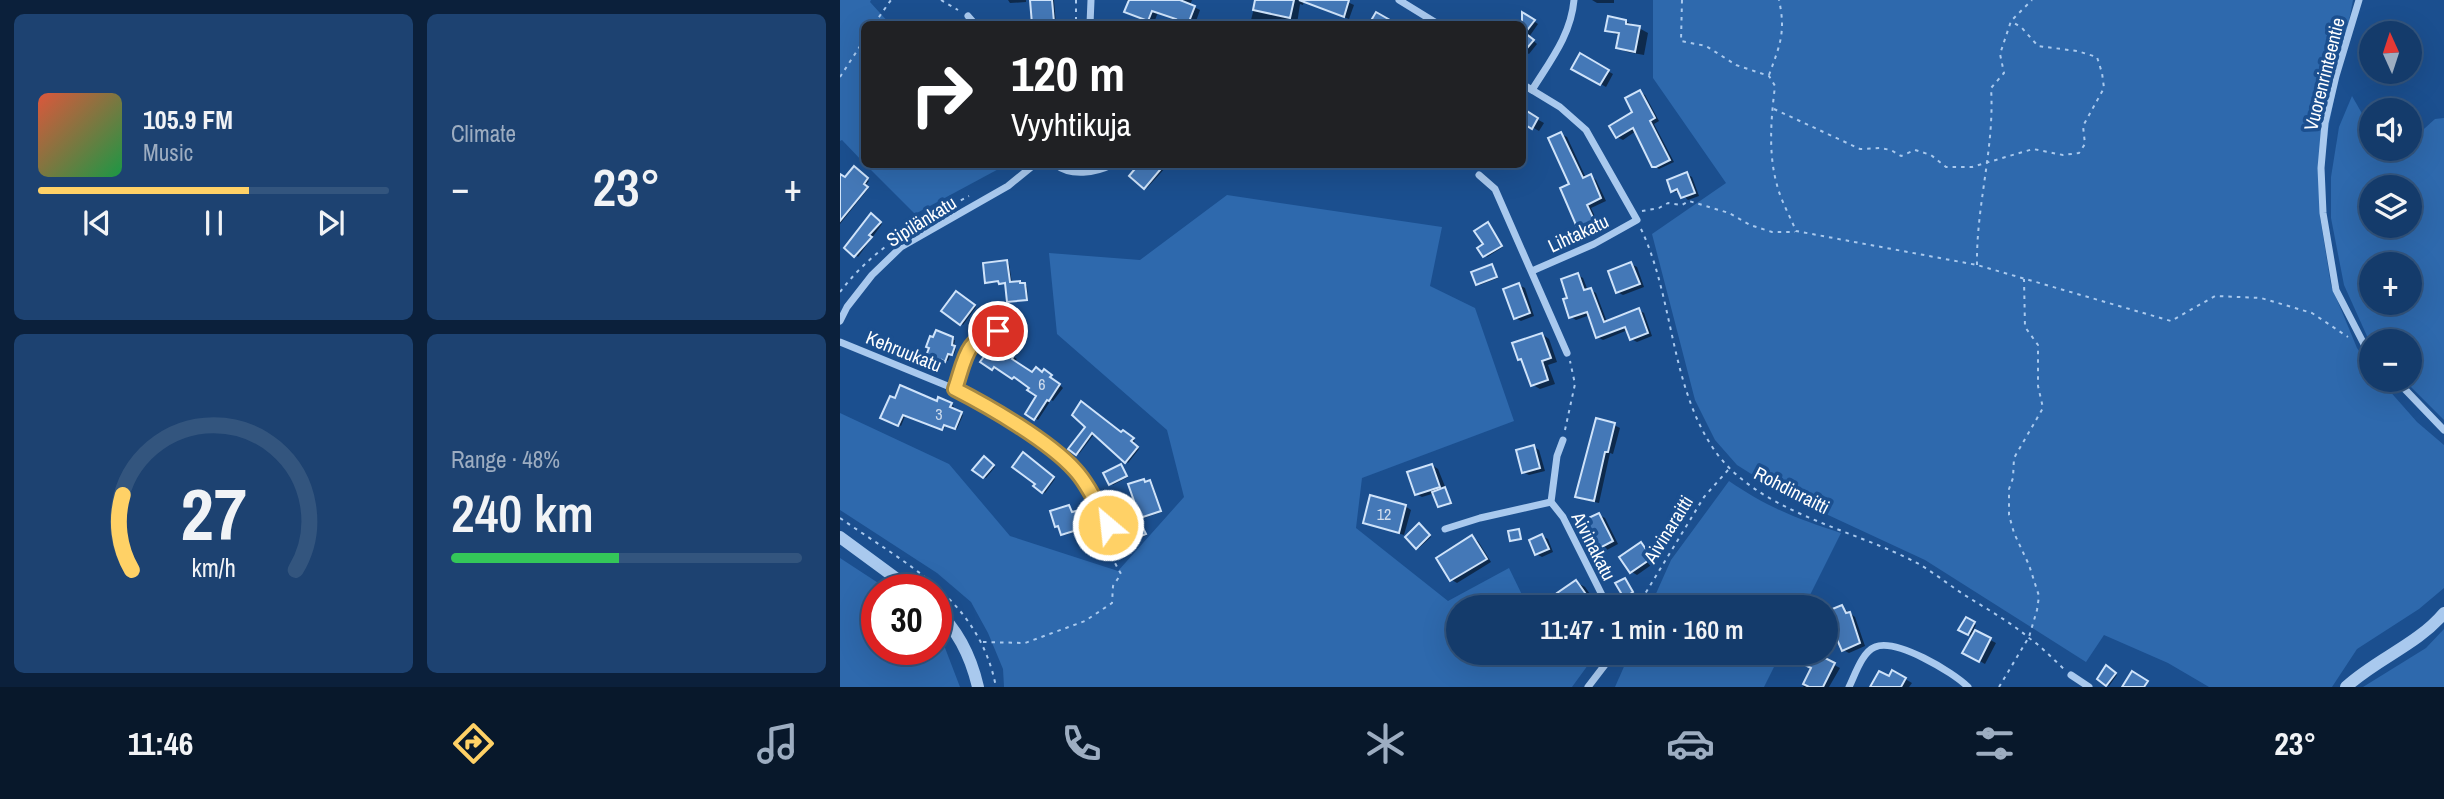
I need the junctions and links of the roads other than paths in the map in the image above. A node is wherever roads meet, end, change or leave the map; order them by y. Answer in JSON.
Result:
{"nodes":[{"id":1,"x":1091,"y":0,"type":"edge"},
{"id":2,"x":1399,"y":0,"type":"edge"},
{"id":3,"x":1574,"y":0,"type":"edge"},
{"id":4,"x":2359,"y":0,"type":"edge"},
{"id":5,"x":968,"y":16,"type":"road end"},
{"id":6,"x":972,"y":21,"type":"edge"},
{"id":7,"x":1090,"y":21,"type":"edge"},
{"id":8,"x":1433,"y":21,"type":"edge"},
{"id":9,"x":1526,"y":86,"type":"edge"},
{"id":10,"x":1532,"y":90,"type":"junction"},
{"id":11,"x":1030,"y":168,"type":"edge"},
{"id":12,"x":1062,"y":168,"type":"edge"},
{"id":13,"x":1105,"y":168,"type":"edge"},
{"id":14,"x":1479,"y":175,"type":"dead end"},
{"id":15,"x":1532,"y":271,"type":"junction"},
{"id":16,"x":840,"y":321,"type":"edge"},
{"id":17,"x":998,"y":331,"type":"dead end"},
{"id":18,"x":2359,"y":333,"type":"edge"},
{"id":19,"x":840,"y":342,"type":"edge"},
{"id":20,"x":1567,"y":353,"type":"road end"},
{"id":21,"x":955,"y":389,"type":"junction"},
{"id":22,"x":2408,"y":392,"type":"edge"},
{"id":23,"x":2444,"y":430,"type":"edge"},
{"id":24,"x":1563,"y":440,"type":"road end"},
{"id":25,"x":1551,"y":502,"type":"junction"},
{"id":26,"x":1108,"y":525,"type":"road end"},
{"id":27,"x":1445,"y":529,"type":"dead end"},
{"id":28,"x":840,"y":537,"type":"edge"},
{"id":29,"x":890,"y":574,"type":"edge"},
{"id":30,"x":1602,"y":595,"type":"edge"},
{"id":31,"x":2444,"y":613,"type":"edge"},
{"id":32,"x":952,"y":626,"type":"edge"},
{"id":33,"x":1605,"y":665,"type":"edge"},
{"id":34,"x":2071,"y":675,"type":"road end"},
{"id":35,"x":977,"y":686,"type":"edge"},
{"id":36,"x":1588,"y":687,"type":"edge"},
{"id":37,"x":1849,"y":687,"type":"edge"},
{"id":38,"x":1968,"y":687,"type":"edge"},
{"id":39,"x":2089,"y":687,"type":"edge"},
{"id":40,"x":2346,"y":687,"type":"edge"}],
"edges":[{"from":1,"to":7,"type":"street"},
{"from":2,"to":8,"type":"street"},
{"from":3,"to":10,"type":"street"},
{"from":4,"to":18,"type":"street","name":"Vuorenrinteentie"},
{"from":5,"to":6,"type":"street"},
{"from":9,"to":10,"type":"street"},
{"from":10,"to":15,"type":"street","name":"Lihtakatu"},
{"from":11,"to":16,"type":"street","name":"Sipilänkatu"},
{"from":12,"to":13,"type":"street"},
{"from":14,"to":15,"type":"street","name":"Lihtakatu"},
{"from":15,"to":20,"type":"street","name":"Lihtakatu"},
{"from":17,"to":21,"type":"street"},
{"from":19,"to":21,"type":"street","name":"Kehruukatu"},
{"from":21,"to":26,"type":"street","name":"Kehruukatu"},
{"from":22,"to":23,"type":"street"},
{"from":24,"to":25,"type":"street","name":"Aivinakatu"},
{"from":25,"to":27,"type":"street","name":"Aivinakatu"},
{"from":25,"to":30,"type":"street","name":"Aivinakatu"},
{"from":28,"to":29,"type":"street"},
{"from":31,"to":40,"type":"street"},
{"from":32,"to":35,"type":"street"},
{"from":33,"to":36,"type":"street"},
{"from":34,"to":39,"type":"street"},
{"from":37,"to":38,"type":"street"}]}
